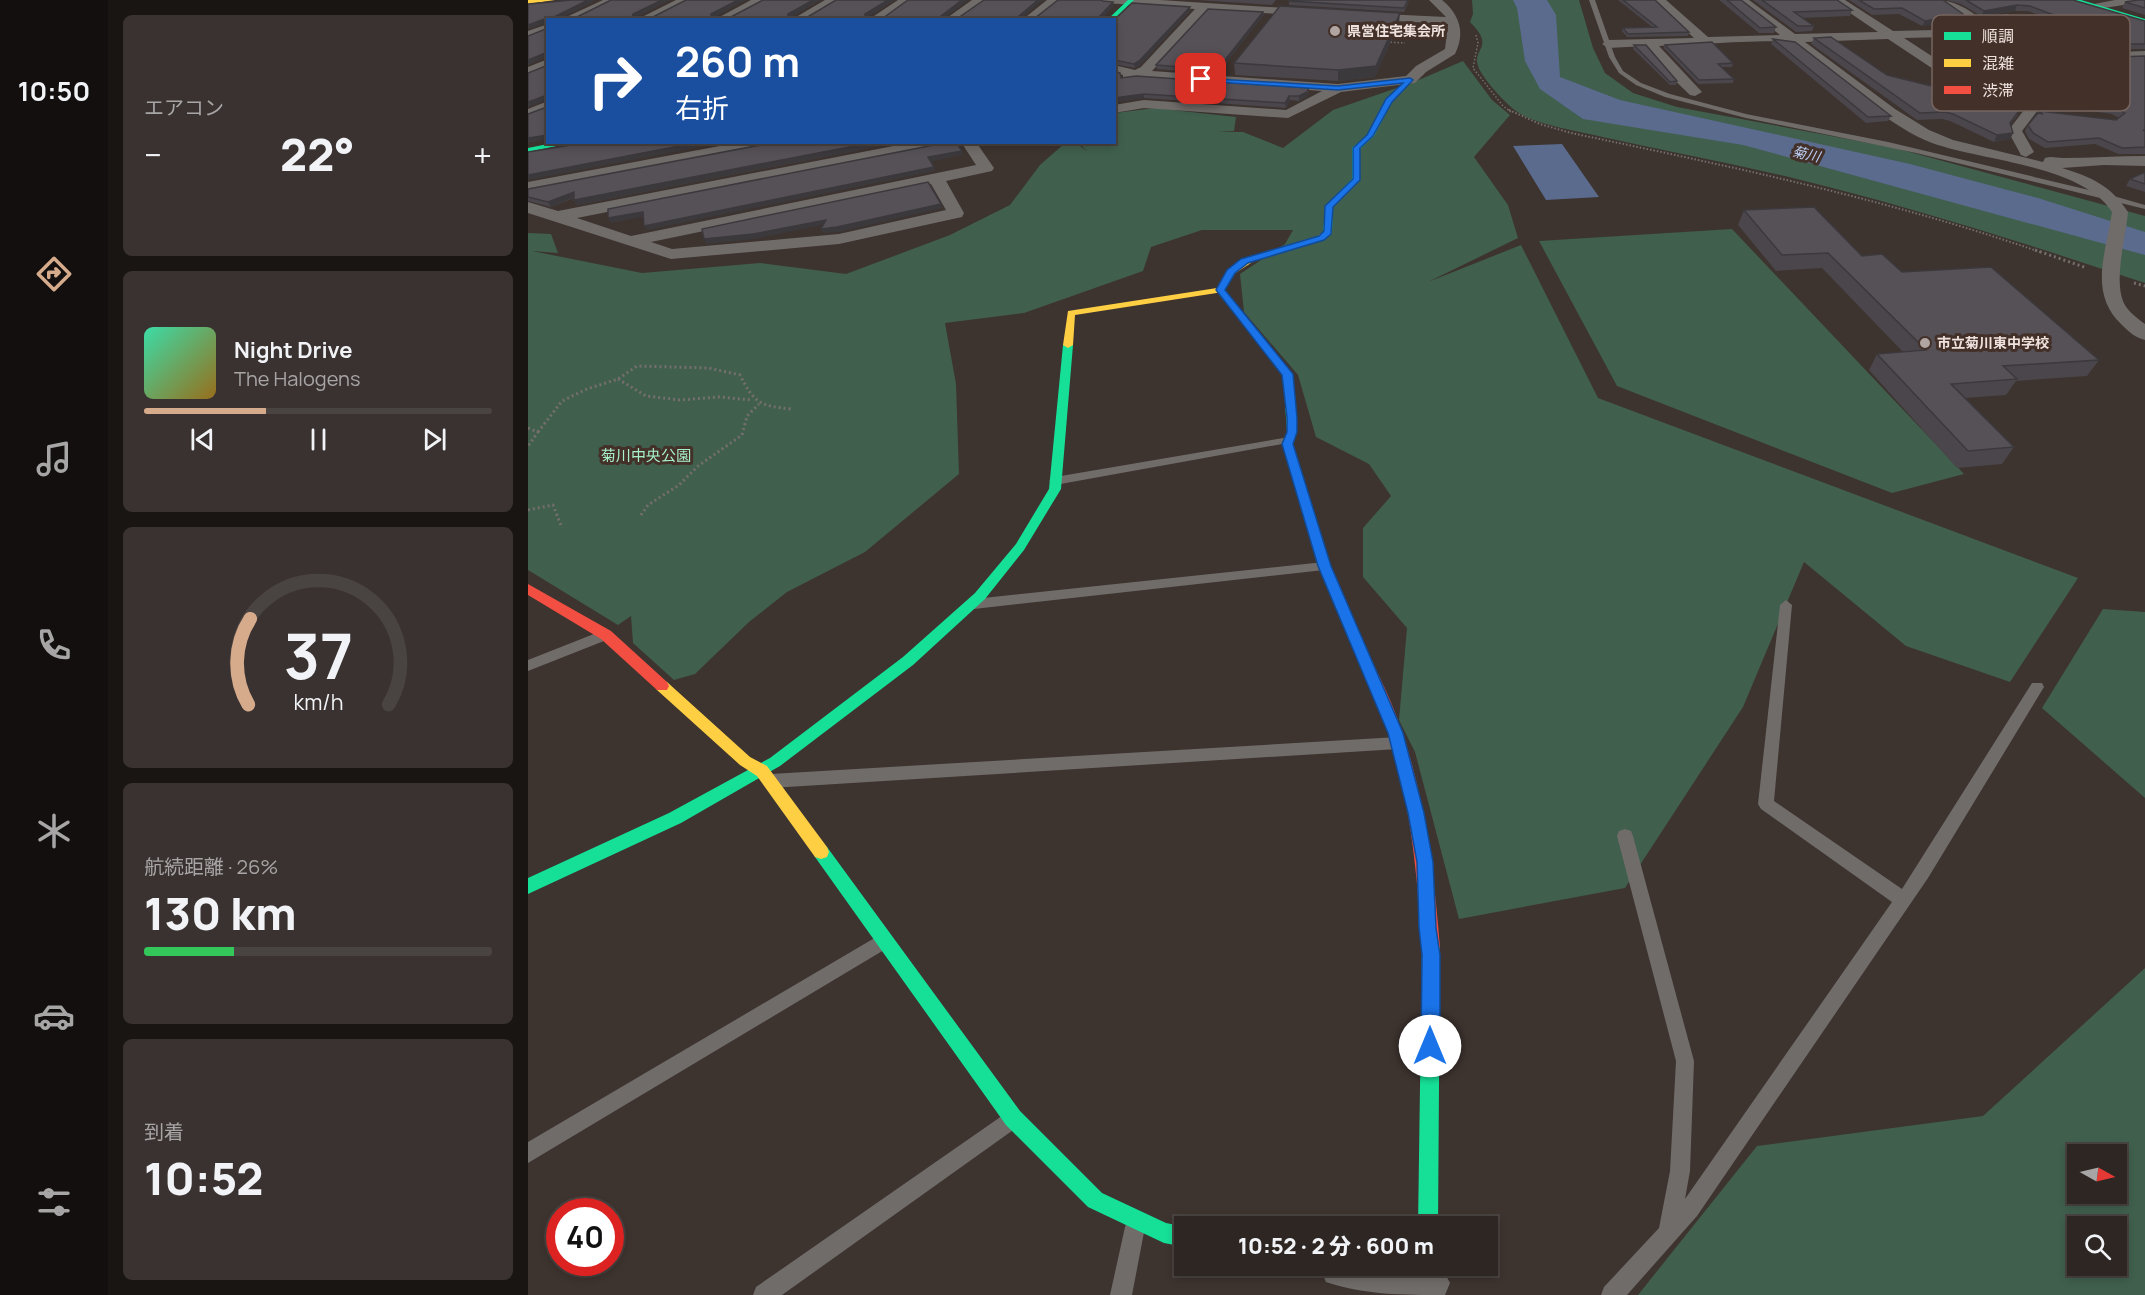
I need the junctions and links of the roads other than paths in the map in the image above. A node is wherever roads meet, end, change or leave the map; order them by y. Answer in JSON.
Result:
{"nodes":[{"id":1,"x":552,"y":0,"type":"edge"},
{"id":2,"x":612,"y":0,"type":"edge"},
{"id":3,"x":685,"y":0,"type":"edge"},
{"id":4,"x":760,"y":0,"type":"edge"},
{"id":5,"x":833,"y":0,"type":"edge"},
{"id":6,"x":906,"y":0,"type":"edge"},
{"id":7,"x":980,"y":0,"type":"edge"},
{"id":8,"x":1053,"y":0,"type":"edge"},
{"id":9,"x":1105,"y":0,"type":"edge"},
{"id":10,"x":1284,"y":0,"type":"edge"},
{"id":11,"x":1435,"y":0,"type":"edge"},
{"id":12,"x":1592,"y":0,"type":"edge"},
{"id":13,"x":1659,"y":0,"type":"edge"},
{"id":14,"x":1742,"y":0,"type":"edge"},
{"id":15,"x":1837,"y":0,"type":"edge"},
{"id":16,"x":1943,"y":0,"type":"edge"},
{"id":17,"x":2075,"y":0,"type":"edge"},
{"id":18,"x":2136,"y":0,"type":"edge"},
{"id":19,"x":1131,"y":1,"type":"edge"},
{"id":20,"x":528,"y":2,"type":"edge"},
{"id":21,"x":1204,"y":6,"type":"junction"},
{"id":22,"x":2098,"y":6,"type":"junction"},
{"id":23,"x":1275,"y":10,"type":"junction"},
{"id":24,"x":1331,"y":14,"type":"edge"},
{"id":25,"x":1353,"y":15,"type":"edge"},
{"id":26,"x":1968,"y":15,"type":"edge"},
{"id":27,"x":2126,"y":15,"type":"edge"},
{"id":28,"x":2130,"y":16,"type":"edge"},
{"id":29,"x":571,"y":18,"type":"edge"},
{"id":30,"x":646,"y":18,"type":"edge"},
{"id":31,"x":724,"y":18,"type":"edge"},
{"id":32,"x":801,"y":18,"type":"edge"},
{"id":33,"x":877,"y":18,"type":"edge"},
{"id":34,"x":953,"y":18,"type":"edge"},
{"id":35,"x":1030,"y":18,"type":"edge"},
{"id":36,"x":1112,"y":18,"type":"edge"},
{"id":37,"x":1454,"y":21,"type":"junction"},
{"id":38,"x":2145,"y":21,"type":"edge"},
{"id":39,"x":1263,"y":26,"type":"edge"},
{"id":40,"x":546,"y":28,"type":"edge"},
{"id":41,"x":1932,"y":33,"type":"edge"},
{"id":42,"x":530,"y":34,"type":"edge"},
{"id":43,"x":546,"y":34,"type":"edge"},
{"id":44,"x":1889,"y":34,"type":"junction"},
{"id":45,"x":1790,"y":38,"type":"junction"},
{"id":46,"x":1705,"y":41,"type":"junction"},
{"id":47,"x":1650,"y":43,"type":"junction"},
{"id":48,"x":1608,"y":44,"type":"junction"},
{"id":49,"x":2145,"y":55,"type":"edge"},
{"id":50,"x":2130,"y":56,"type":"edge"},
{"id":51,"x":1932,"y":62,"type":"edge"},
{"id":52,"x":546,"y":64,"type":"edge"},
{"id":53,"x":1233,"y":67,"type":"dead end"},
{"id":54,"x":1116,"y":69,"type":"edge"},
{"id":55,"x":528,"y":72,"type":"edge"},
{"id":56,"x":1137,"y":74,"type":"junction"},
{"id":57,"x":1116,"y":79,"type":"edge"},
{"id":58,"x":1222,"y":80,"type":"junction"},
{"id":59,"x":1410,"y":80,"type":"junction"},
{"id":60,"x":1338,"y":88,"type":"junction"},
{"id":61,"x":1695,"y":92,"type":"dead end"},
{"id":62,"x":546,"y":106,"type":"edge"},
{"id":63,"x":1116,"y":109,"type":"edge"},
{"id":64,"x":2033,"y":111,"type":"edge"},
{"id":65,"x":528,"y":114,"type":"edge"},
{"id":66,"x":566,"y":144,"type":"edge"},
{"id":67,"x":757,"y":144,"type":"edge"},
{"id":68,"x":926,"y":144,"type":"edge"},
{"id":69,"x":969,"y":144,"type":"edge"},
{"id":70,"x":1960,"y":147,"type":"junction"},
{"id":71,"x":528,"y":150,"type":"edge"},
{"id":72,"x":2026,"y":153,"type":"junction"},
{"id":73,"x":2089,"y":161,"type":"junction"},
{"id":74,"x":2145,"y":161,"type":"edge"},
{"id":75,"x":2134,"y":176,"type":"edge"},
{"id":76,"x":936,"y":178,"type":"junction"},
{"id":77,"x":528,"y":187,"type":"edge"},
{"id":78,"x":2114,"y":200,"type":"junction"},
{"id":79,"x":528,"y":207,"type":"edge"},
{"id":80,"x":2145,"y":207,"type":"edge"},
{"id":81,"x":558,"y":216,"type":"junction"},
{"id":82,"x":630,"y":241,"type":"junction"},
{"id":83,"x":1220,"y":290,"type":"junction"},
{"id":84,"x":2145,"y":334,"type":"edge"},
{"id":85,"x":1289,"y":440,"type":"junction"},
{"id":86,"x":1055,"y":481,"type":"junction"},
{"id":87,"x":1324,"y":566,"type":"junction"},
{"id":88,"x":528,"y":589,"type":"edge"},
{"id":89,"x":973,"y":604,"type":"junction"},
{"id":90,"x":1786,"y":605,"type":"dead end"},
{"id":91,"x":606,"y":634,"type":"junction"},
{"id":92,"x":528,"y":666,"type":"edge"},
{"id":93,"x":2037,"y":687,"type":"dead end"},
{"id":94,"x":1398,"y":743,"type":"junction"},
{"id":95,"x":765,"y":776,"type":"junction"},
{"id":96,"x":1625,"y":836,"type":"dead end"},
{"id":97,"x":528,"y":886,"type":"edge"},
{"id":98,"x":1904,"y":900,"type":"junction"},
{"id":99,"x":885,"y":940,"type":"junction"},
{"id":100,"x":1013,"y":1118,"type":"junction"},
{"id":101,"x":528,"y":1153,"type":"edge"},
{"id":102,"x":1428,"y":1216,"type":"edge"},
{"id":103,"x":1136,"y":1222,"type":"junction"},
{"id":104,"x":1174,"y":1235,"type":"edge"},
{"id":105,"x":1668,"y":1235,"type":"junction"},
{"id":106,"x":1399,"y":1276,"type":"edge"},
{"id":107,"x":1428,"y":1281,"type":"edge"},
{"id":108,"x":764,"y":1295,"type":"edge"},
{"id":109,"x":1121,"y":1295,"type":"edge"},
{"id":110,"x":1612,"y":1295,"type":"edge"}],
"edges":[{"from":1,"to":20,"type":"street"},
{"from":2,"to":29,"type":"street"},
{"from":3,"to":30,"type":"street"},
{"from":4,"to":31,"type":"street"},
{"from":5,"to":32,"type":"street"},
{"from":6,"to":33,"type":"street"},
{"from":7,"to":34,"type":"street"},
{"from":8,"to":35,"type":"street"},
{"from":9,"to":19,"type":"street"},
{"from":10,"to":23,"type":"street"},
{"from":11,"to":37,"type":"street"},
{"from":12,"to":48,"type":"lane"},
{"from":13,"to":46,"type":"street"},
{"from":14,"to":45,"type":"street"},
{"from":15,"to":44,"type":"street"},
{"from":16,"to":26,"type":"street"},
{"from":17,"to":22,"type":"street"},
{"from":18,"to":22,"type":"street"},
{"from":19,"to":21,"type":"street"},
{"from":19,"to":36,"type":"street"},
{"from":21,"to":23,"type":"street"},
{"from":21,"to":56,"type":"street"},
{"from":22,"to":27,"type":"street"},
{"from":23,"to":24,"type":"street"},
{"from":23,"to":39,"type":"street"},
{"from":25,"to":37,"type":"street"},
{"from":28,"to":38,"type":"street"},
{"from":37,"to":59,"type":"street"},
{"from":40,"to":42,"type":"street"},
{"from":41,"to":44,"type":"street"},
{"from":42,"to":43,"type":"street"},
{"from":44,"to":45,"type":"street"},
{"from":44,"to":51,"type":"street"},
{"from":45,"to":46,"type":"street"},
{"from":45,"to":70,"type":"street"},
{"from":46,"to":47,"type":"street"},
{"from":47,"to":48,"type":"street"},
{"from":47,"to":61,"type":"street"},
{"from":48,"to":78,"type":"lane"},
{"from":49,"to":50,"type":"street"},
{"from":52,"to":55,"type":"street"},
{"from":53,"to":58,"type":"street"},
{"from":54,"to":56,"type":"street"},
{"from":56,"to":57,"type":"street"},
{"from":56,"to":58,"type":"street"},
{"from":58,"to":60,"type":"street"},
{"from":59,"to":60,"type":"street"},
{"from":59,"to":83,"type":"street"},
{"from":60,"to":63,"type":"street"},
{"from":62,"to":65,"type":"street"},
{"from":64,"to":72,"type":"street"},
{"from":66,"to":71,"type":"street"},
{"from":67,"to":77,"type":"street"},
{"from":68,"to":81,"type":"street"},
{"from":69,"to":76,"type":"street"},
{"from":70,"to":72,"type":"street"},
{"from":70,"to":78,"type":"street"},
{"from":72,"to":73,"type":"street"},
{"from":73,"to":74,"type":"street"},
{"from":73,"to":75,"type":"street"},
{"from":76,"to":82,"type":"street"},
{"from":76,"to":82,"type":"street"},
{"from":78,"to":80,"type":"lane"},
{"from":78,"to":84,"type":"street"},
{"from":79,"to":81,"type":"street"},
{"from":81,"to":82,"type":"street"},
{"from":83,"to":85,"type":"street"},
{"from":83,"to":86,"type":"street"},
{"from":85,"to":86,"type":"lane"},
{"from":85,"to":87,"type":"street"},
{"from":86,"to":89,"type":"street"},
{"from":87,"to":89,"type":"lane"},
{"from":87,"to":94,"type":"street"},
{"from":88,"to":91,"type":"street"},
{"from":89,"to":95,"type":"street"},
{"from":90,"to":98,"type":"lane"},
{"from":91,"to":92,"type":"lane"},
{"from":91,"to":95,"type":"street"},
{"from":93,"to":98,"type":"lane"},
{"from":94,"to":95,"type":"lane"},
{"from":94,"to":102,"type":"street"},
{"from":95,"to":97,"type":"street"},
{"from":95,"to":99,"type":"street"},
{"from":96,"to":105,"type":"lane"},
{"from":98,"to":105,"type":"lane"},
{"from":99,"to":100,"type":"street"},
{"from":99,"to":101,"type":"lane"},
{"from":100,"to":103,"type":"street"},
{"from":100,"to":108,"type":"lane"},
{"from":103,"to":104,"type":"street"},
{"from":103,"to":109,"type":"lane"},
{"from":105,"to":110,"type":"lane"},
{"from":106,"to":107,"type":"street"}]}
